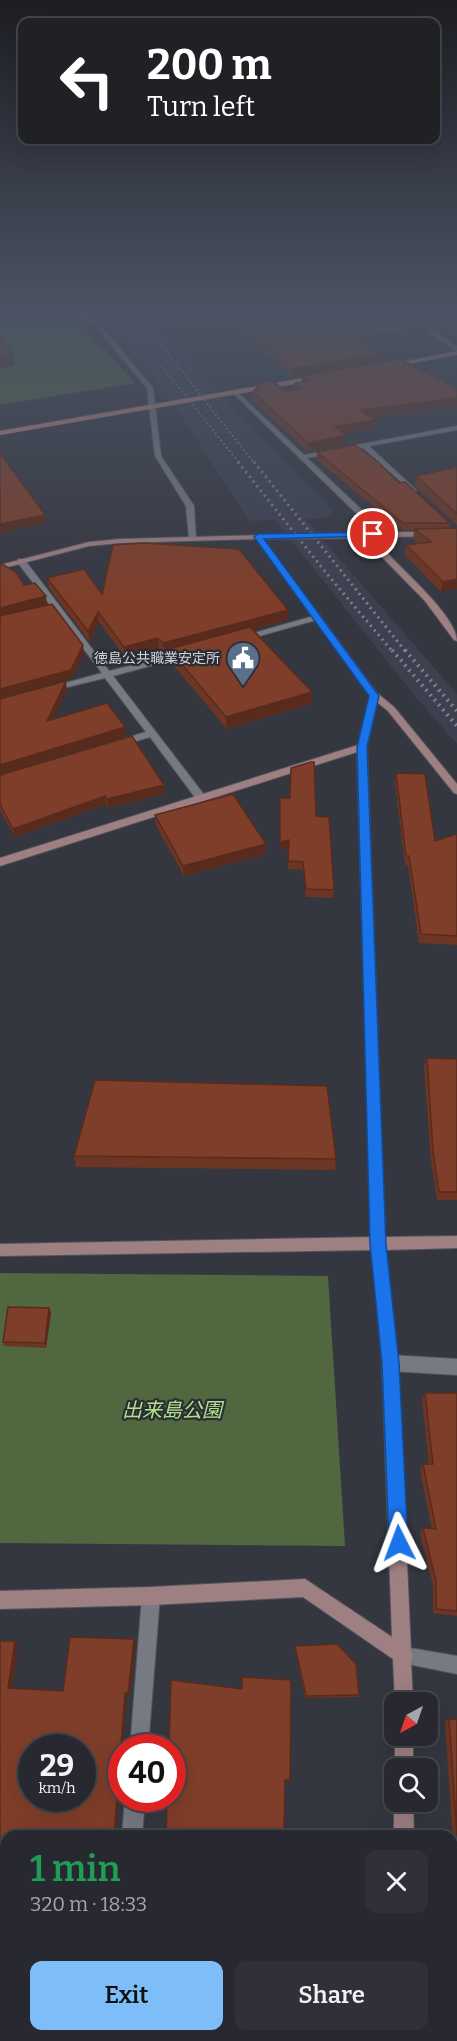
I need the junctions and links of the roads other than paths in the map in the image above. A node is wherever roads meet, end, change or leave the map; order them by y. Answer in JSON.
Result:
{"nodes":[{"id":1,"x":138,"y":409,"type":"edge"},
{"id":2,"x":152,"y":409,"type":"edge"},
{"id":3,"x":253,"y":409,"type":"edge"},
{"id":4,"x":457,"y":428,"type":"edge"},
{"id":5,"x":0,"y":432,"type":"edge"},
{"id":6,"x":364,"y":445,"type":"junction"},
{"id":7,"x":303,"y":457,"type":"junction"},
{"id":8,"x":421,"y":498,"type":"edge"},
{"id":9,"x":455,"y":531,"type":"edge"},
{"id":10,"x":373,"y":534,"type":"junction"},
{"id":11,"x":258,"y":537,"type":"junction"},
{"id":12,"x":193,"y":538,"type":"junction"},
{"id":13,"x":21,"y":561,"type":"junction"},
{"id":14,"x":0,"y":567,"type":"edge"},
{"id":15,"x":57,"y":607,"type":"junction"},
{"id":16,"x":45,"y":610,"type":"edge"},
{"id":17,"x":317,"y":617,"type":"junction"},
{"id":18,"x":457,"y":638,"type":"edge"},
{"id":19,"x":229,"y":641,"type":"edge"},
{"id":20,"x":196,"y":650,"type":"edge"},
{"id":21,"x":107,"y":674,"type":"junction"},
{"id":22,"x":43,"y":692,"type":"edge"},
{"id":23,"x":374,"y":696,"type":"junction"},
{"id":24,"x":152,"y":733,"type":"junction"},
{"id":25,"x":108,"y":746,"type":"edge"},
{"id":26,"x":362,"y":747,"type":"junction"},
{"id":27,"x":457,"y":791,"type":"edge"},
{"id":28,"x":201,"y":798,"type":"junction"},
{"id":29,"x":0,"y":862,"type":"edge"},
{"id":30,"x":457,"y":1242,"type":"edge"},
{"id":31,"x":378,"y":1244,"type":"junction"},
{"id":32,"x":0,"y":1250,"type":"edge"},
{"id":33,"x":390,"y":1363,"type":"junction"},
{"id":34,"x":457,"y":1367,"type":"edge"},
{"id":35,"x":151,"y":1596,"type":"junction"},
{"id":36,"x":0,"y":1600,"type":"edge"},
{"id":37,"x":404,"y":1656,"type":"junction"},
{"id":38,"x":457,"y":1665,"type":"edge"},
{"id":39,"x":404,"y":1692,"type":"edge"},
{"id":40,"x":140,"y":1734,"type":"edge"},
{"id":41,"x":134,"y":1812,"type":"edge"},
{"id":42,"x":404,"y":1812,"type":"edge"},
{"id":43,"x":132,"y":1830,"type":"edge"},
{"id":44,"x":404,"y":1830,"type":"edge"}],
"edges":[{"from":1,"to":5,"type":"main road"},
{"from":2,"to":12,"type":"street"},
{"from":3,"to":7,"type":"street"},
{"from":4,"to":6,"type":"street"},
{"from":6,"to":7,"type":"street"},
{"from":6,"to":8,"type":"street"},
{"from":7,"to":10,"type":"street"},
{"from":9,"to":10,"type":"street"},
{"from":10,"to":11,"type":"street"},
{"from":10,"to":18,"type":"street"},
{"from":11,"to":12,"type":"street"},
{"from":11,"to":17,"type":"street"},
{"from":12,"to":13,"type":"street"},
{"from":13,"to":14,"type":"street"},
{"from":13,"to":15,"type":"street"},
{"from":15,"to":16,"type":"street"},
{"from":15,"to":21,"type":"street"},
{"from":17,"to":19,"type":"street"},
{"from":17,"to":23,"type":"street"},
{"from":20,"to":21,"type":"street"},
{"from":21,"to":22,"type":"street"},
{"from":21,"to":24,"type":"street"},
{"from":23,"to":26,"type":"street"},
{"from":23,"to":27,"type":"street"},
{"from":24,"to":25,"type":"street"},
{"from":24,"to":28,"type":"street"},
{"from":26,"to":28,"type":"street"},
{"from":26,"to":31,"type":"street"},
{"from":28,"to":29,"type":"street"},
{"from":30,"to":31,"type":"street"},
{"from":31,"to":32,"type":"street"},
{"from":31,"to":33,"type":"street"},
{"from":33,"to":34,"type":"street"},
{"from":33,"to":37,"type":"street"},
{"from":35,"to":36,"type":"street"},
{"from":35,"to":37,"type":"street"},
{"from":35,"to":40,"type":"street"},
{"from":37,"to":38,"type":"street"},
{"from":37,"to":39,"type":"street"},
{"from":41,"to":43,"type":"street"},
{"from":42,"to":44,"type":"street"}]}
